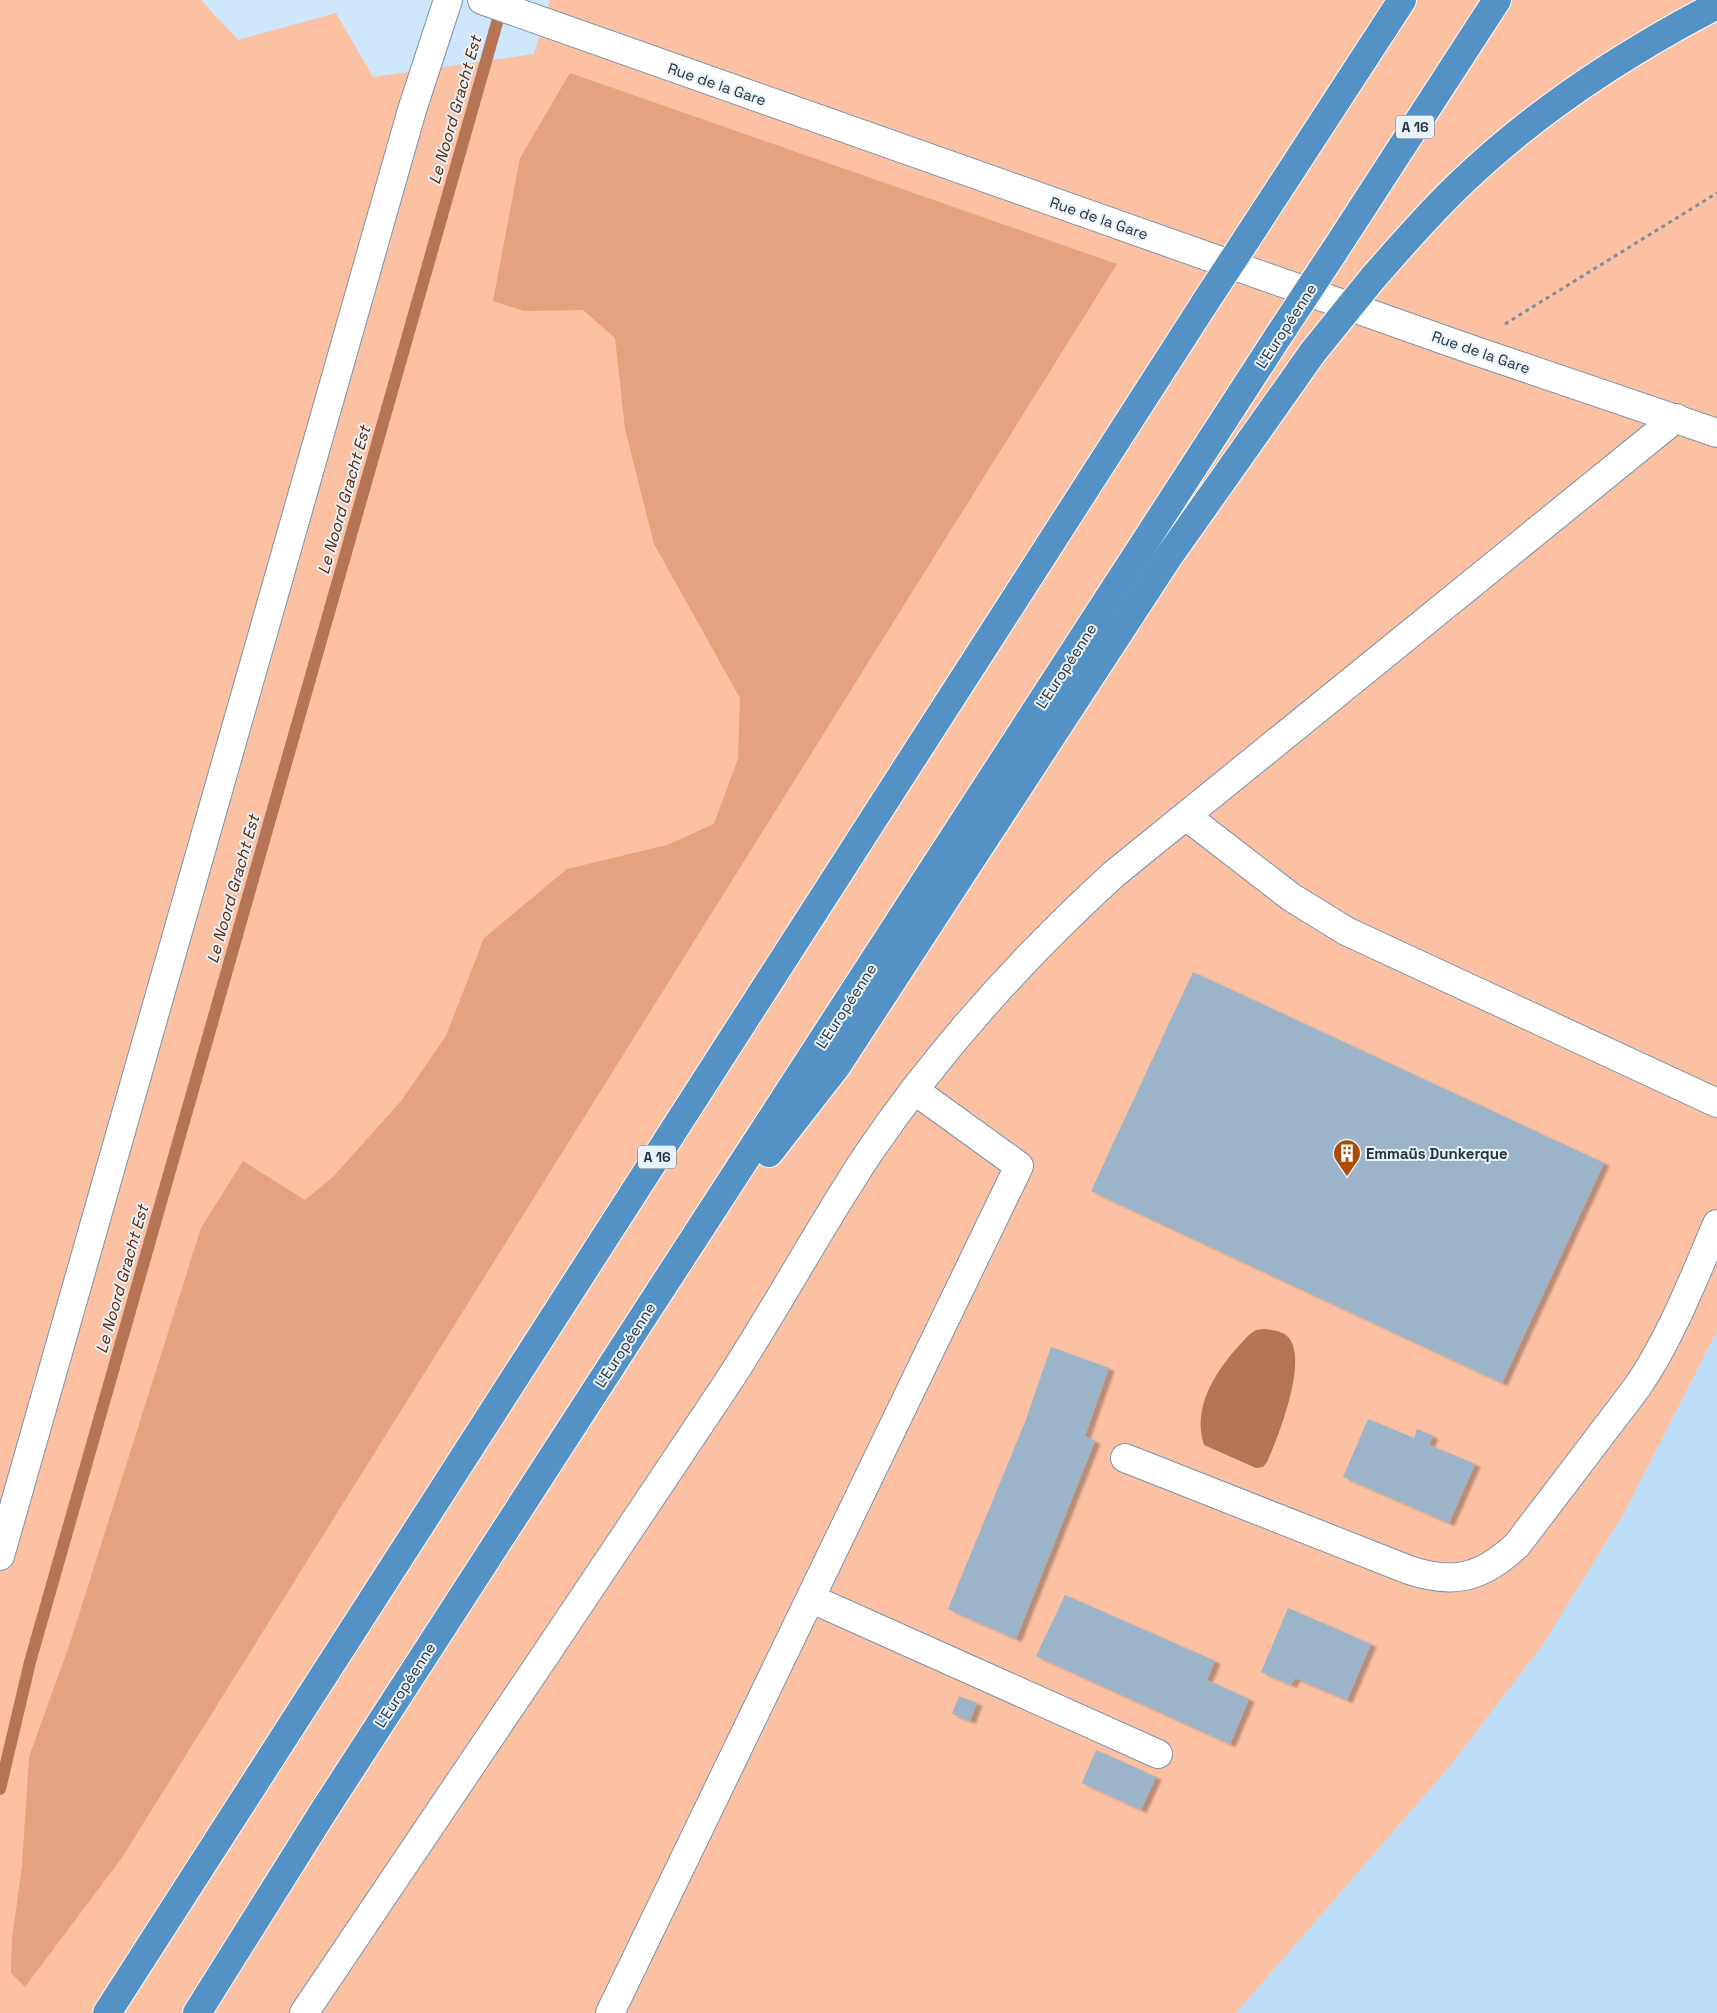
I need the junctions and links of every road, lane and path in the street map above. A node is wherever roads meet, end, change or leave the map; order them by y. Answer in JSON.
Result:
{"nodes":[{"id":1,"x":448,"y":0,"type":"edge"},
{"id":2,"x":482,"y":0,"type":"edge"},
{"id":3,"x":1497,"y":0,"type":"edge"},
{"id":4,"x":1396,"y":5,"type":"edge"},
{"id":5,"x":1717,"y":5,"type":"edge"},
{"id":6,"x":1717,"y":193,"type":"edge"},
{"id":7,"x":1467,"y":348,"type":"junction"},
{"id":8,"x":1676,"y":418,"type":"junction"},
{"id":9,"x":1717,"y":433,"type":"edge"},
{"id":10,"x":1186,"y":816,"type":"junction"},
{"id":11,"x":914,"y":1090,"type":"junction"},
{"id":12,"x":1717,"y":1103,"type":"edge"},
{"id":13,"x":1717,"y":1224,"type":"edge"},
{"id":14,"x":643,"y":1317,"type":"junction"},
{"id":15,"x":1125,"y":1458,"type":"dead end"},
{"id":16,"x":0,"y":1556,"type":"edge"},
{"id":17,"x":812,"y":1599,"type":"junction"},
{"id":18,"x":1158,"y":1754,"type":"dead end"},
{"id":19,"x":107,"y":2013,"type":"edge"},
{"id":20,"x":197,"y":2013,"type":"edge"},
{"id":21,"x":304,"y":2013,"type":"edge"},
{"id":22,"x":610,"y":2013,"type":"edge"}],
"edges":[{"from":1,"to":16,"type":"street"},
{"from":2,"to":7,"type":"street","name":"Rue de la Gare"},
{"from":3,"to":14,"type":"highway","name":"L'Européenne","number":"A 16","bridge":true},
{"from":4,"to":19,"type":"highway","number":"A 16","bridge":true},
{"from":5,"to":14,"type":"highway","bridge":true},
{"from":6,"to":7,"type":"path"},
{"from":7,"to":8,"type":"street","name":"Rue de la Gare"},
{"from":8,"to":9,"type":"street","name":"Rue de la Gare"},
{"from":8,"to":10,"type":"street"},
{"from":10,"to":11,"type":"street"},
{"from":10,"to":12,"type":"street"},
{"from":11,"to":17,"type":"street"},
{"from":11,"to":21,"type":"street"},
{"from":13,"to":15,"type":"street"},
{"from":14,"to":20,"type":"highway","name":"L'Européenne","number":"A 16"},
{"from":17,"to":18,"type":"street"},
{"from":17,"to":22,"type":"street"}]}
